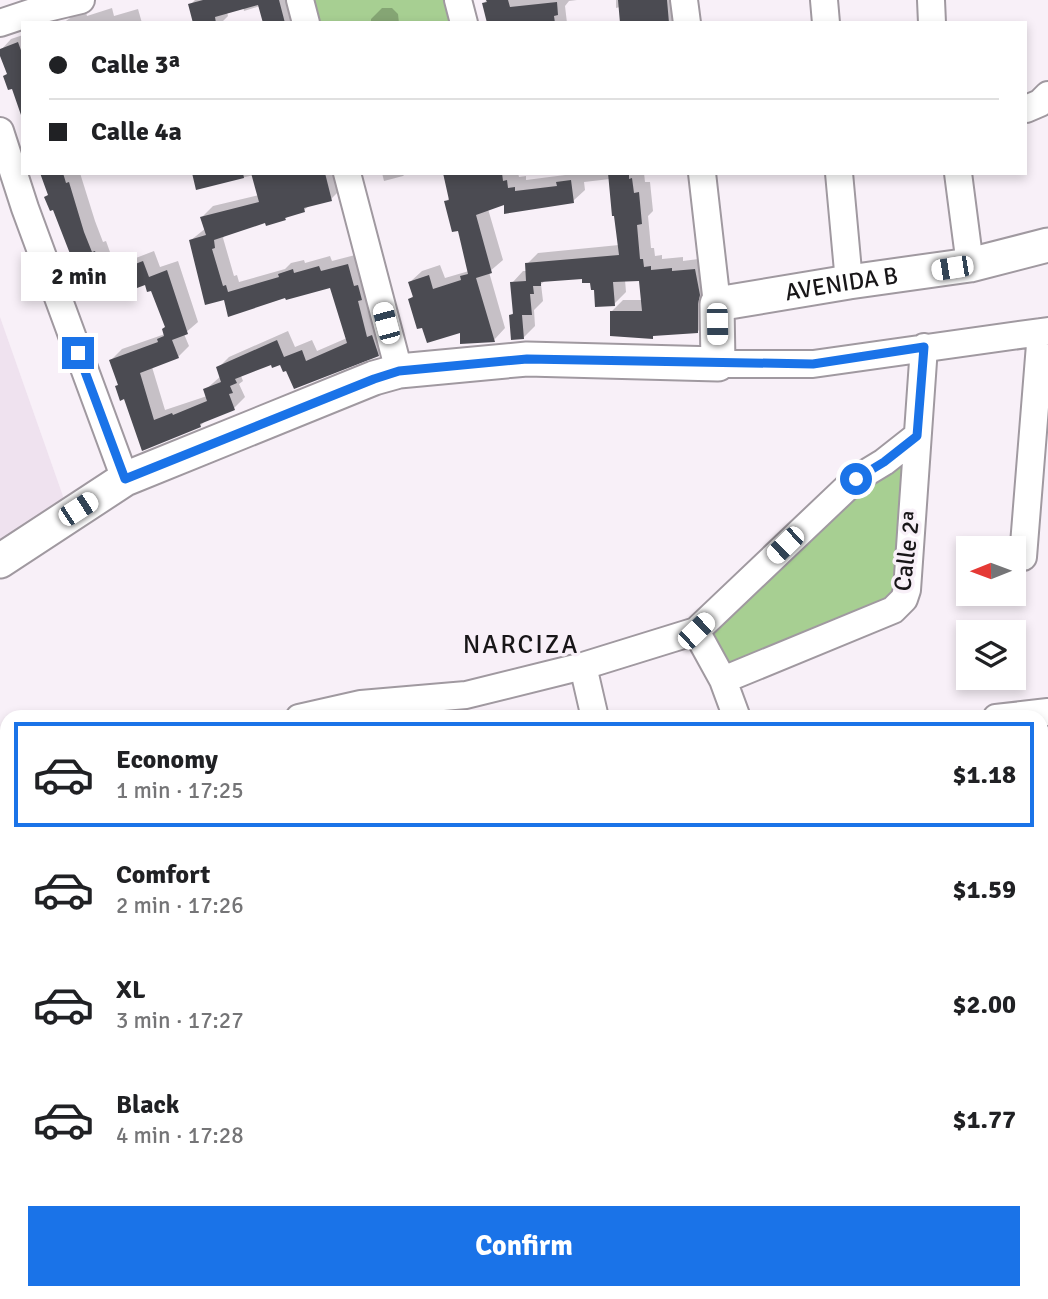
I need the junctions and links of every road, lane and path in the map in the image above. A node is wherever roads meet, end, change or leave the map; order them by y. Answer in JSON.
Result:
{"nodes":[{"id":1,"x":81,"y":0,"type":"edge"},
{"id":2,"x":300,"y":0,"type":"edge"},
{"id":3,"x":458,"y":0,"type":"edge"},
{"id":4,"x":684,"y":0,"type":"edge"},
{"id":5,"x":824,"y":0,"type":"edge"},
{"id":6,"x":931,"y":0,"type":"edge"},
{"id":7,"x":305,"y":21,"type":"edge"},
{"id":8,"x":463,"y":21,"type":"edge"},
{"id":9,"x":687,"y":21,"type":"edge"},
{"id":10,"x":826,"y":21,"type":"edge"},
{"id":11,"x":932,"y":21,"type":"edge"},
{"id":12,"x":0,"y":23,"type":"edge"},
{"id":13,"x":1048,"y":95,"type":"edge"},
{"id":14,"x":1027,"y":108,"type":"edge"},
{"id":15,"x":0,"y":131,"type":"edge"},
{"id":16,"x":347,"y":175,"type":"edge"},
{"id":17,"x":702,"y":175,"type":"edge"},
{"id":18,"x":839,"y":175,"type":"edge"},
{"id":19,"x":958,"y":175,"type":"edge"},
{"id":20,"x":1048,"y":245,"type":"edge"},
{"id":21,"x":970,"y":265,"type":"junction"},
{"id":22,"x":849,"y":282,"type":"junction"},
{"id":23,"x":717,"y":304,"type":"junction"},
{"id":24,"x":1045,"y":332,"type":"edge"},
{"id":25,"x":924,"y":347,"type":"junction"},
{"id":26,"x":718,"y":363,"type":"junction"},
{"id":27,"x":399,"y":371,"type":"junction"},
{"id":28,"x":917,"y":436,"type":"junction"},
{"id":29,"x":125,"y":479,"type":"junction"},
{"id":30,"x":1025,"y":536,"type":"edge"},
{"id":31,"x":0,"y":561,"type":"edge"},
{"id":32,"x":696,"y":631,"type":"junction"},
{"id":33,"x":583,"y":666,"type":"junction"},
{"id":34,"x":723,"y":680,"type":"junction"},
{"id":35,"x":468,"y":706,"type":"edge"},
{"id":36,"x":334,"y":710,"type":"edge"},
{"id":37,"x":593,"y":710,"type":"edge"},
{"id":38,"x":734,"y":710,"type":"edge"}],
"edges":[{"from":1,"to":12,"type":"street"},
{"from":2,"to":7,"type":"street"},
{"from":3,"to":8,"type":"street"},
{"from":4,"to":9,"type":"street"},
{"from":5,"to":10,"type":"street"},
{"from":6,"to":11,"type":"street"},
{"from":13,"to":14,"type":"street"},
{"from":15,"to":29,"type":"street"},
{"from":16,"to":27,"type":"street"},
{"from":17,"to":23,"type":"street"},
{"from":18,"to":22,"type":"street"},
{"from":19,"to":21,"type":"street"},
{"from":20,"to":21,"type":"main road","name":"AVENIDA B"},
{"from":21,"to":22,"type":"main road","name":"AVENIDA B"},
{"from":22,"to":23,"type":"main road","name":"AVENIDA B"},
{"from":23,"to":26,"type":"main road"},
{"from":24,"to":25,"type":"street"},
{"from":24,"to":30,"type":"street"},
{"from":25,"to":26,"type":"street"},
{"from":25,"to":28,"type":"street","name":"Calle 2ª"},
{"from":26,"to":27,"type":"main road"},
{"from":27,"to":29,"type":"main road"},
{"from":28,"to":32,"type":"street"},
{"from":28,"to":34,"type":"street","name":"Calle 2ª"},
{"from":29,"to":31,"type":"main road"},
{"from":32,"to":33,"type":"street"},
{"from":32,"to":34,"type":"street"},
{"from":33,"to":35,"type":"street"},
{"from":33,"to":37,"type":"street"},
{"from":34,"to":38,"type":"street"},
{"from":35,"to":36,"type":"street"}]}
